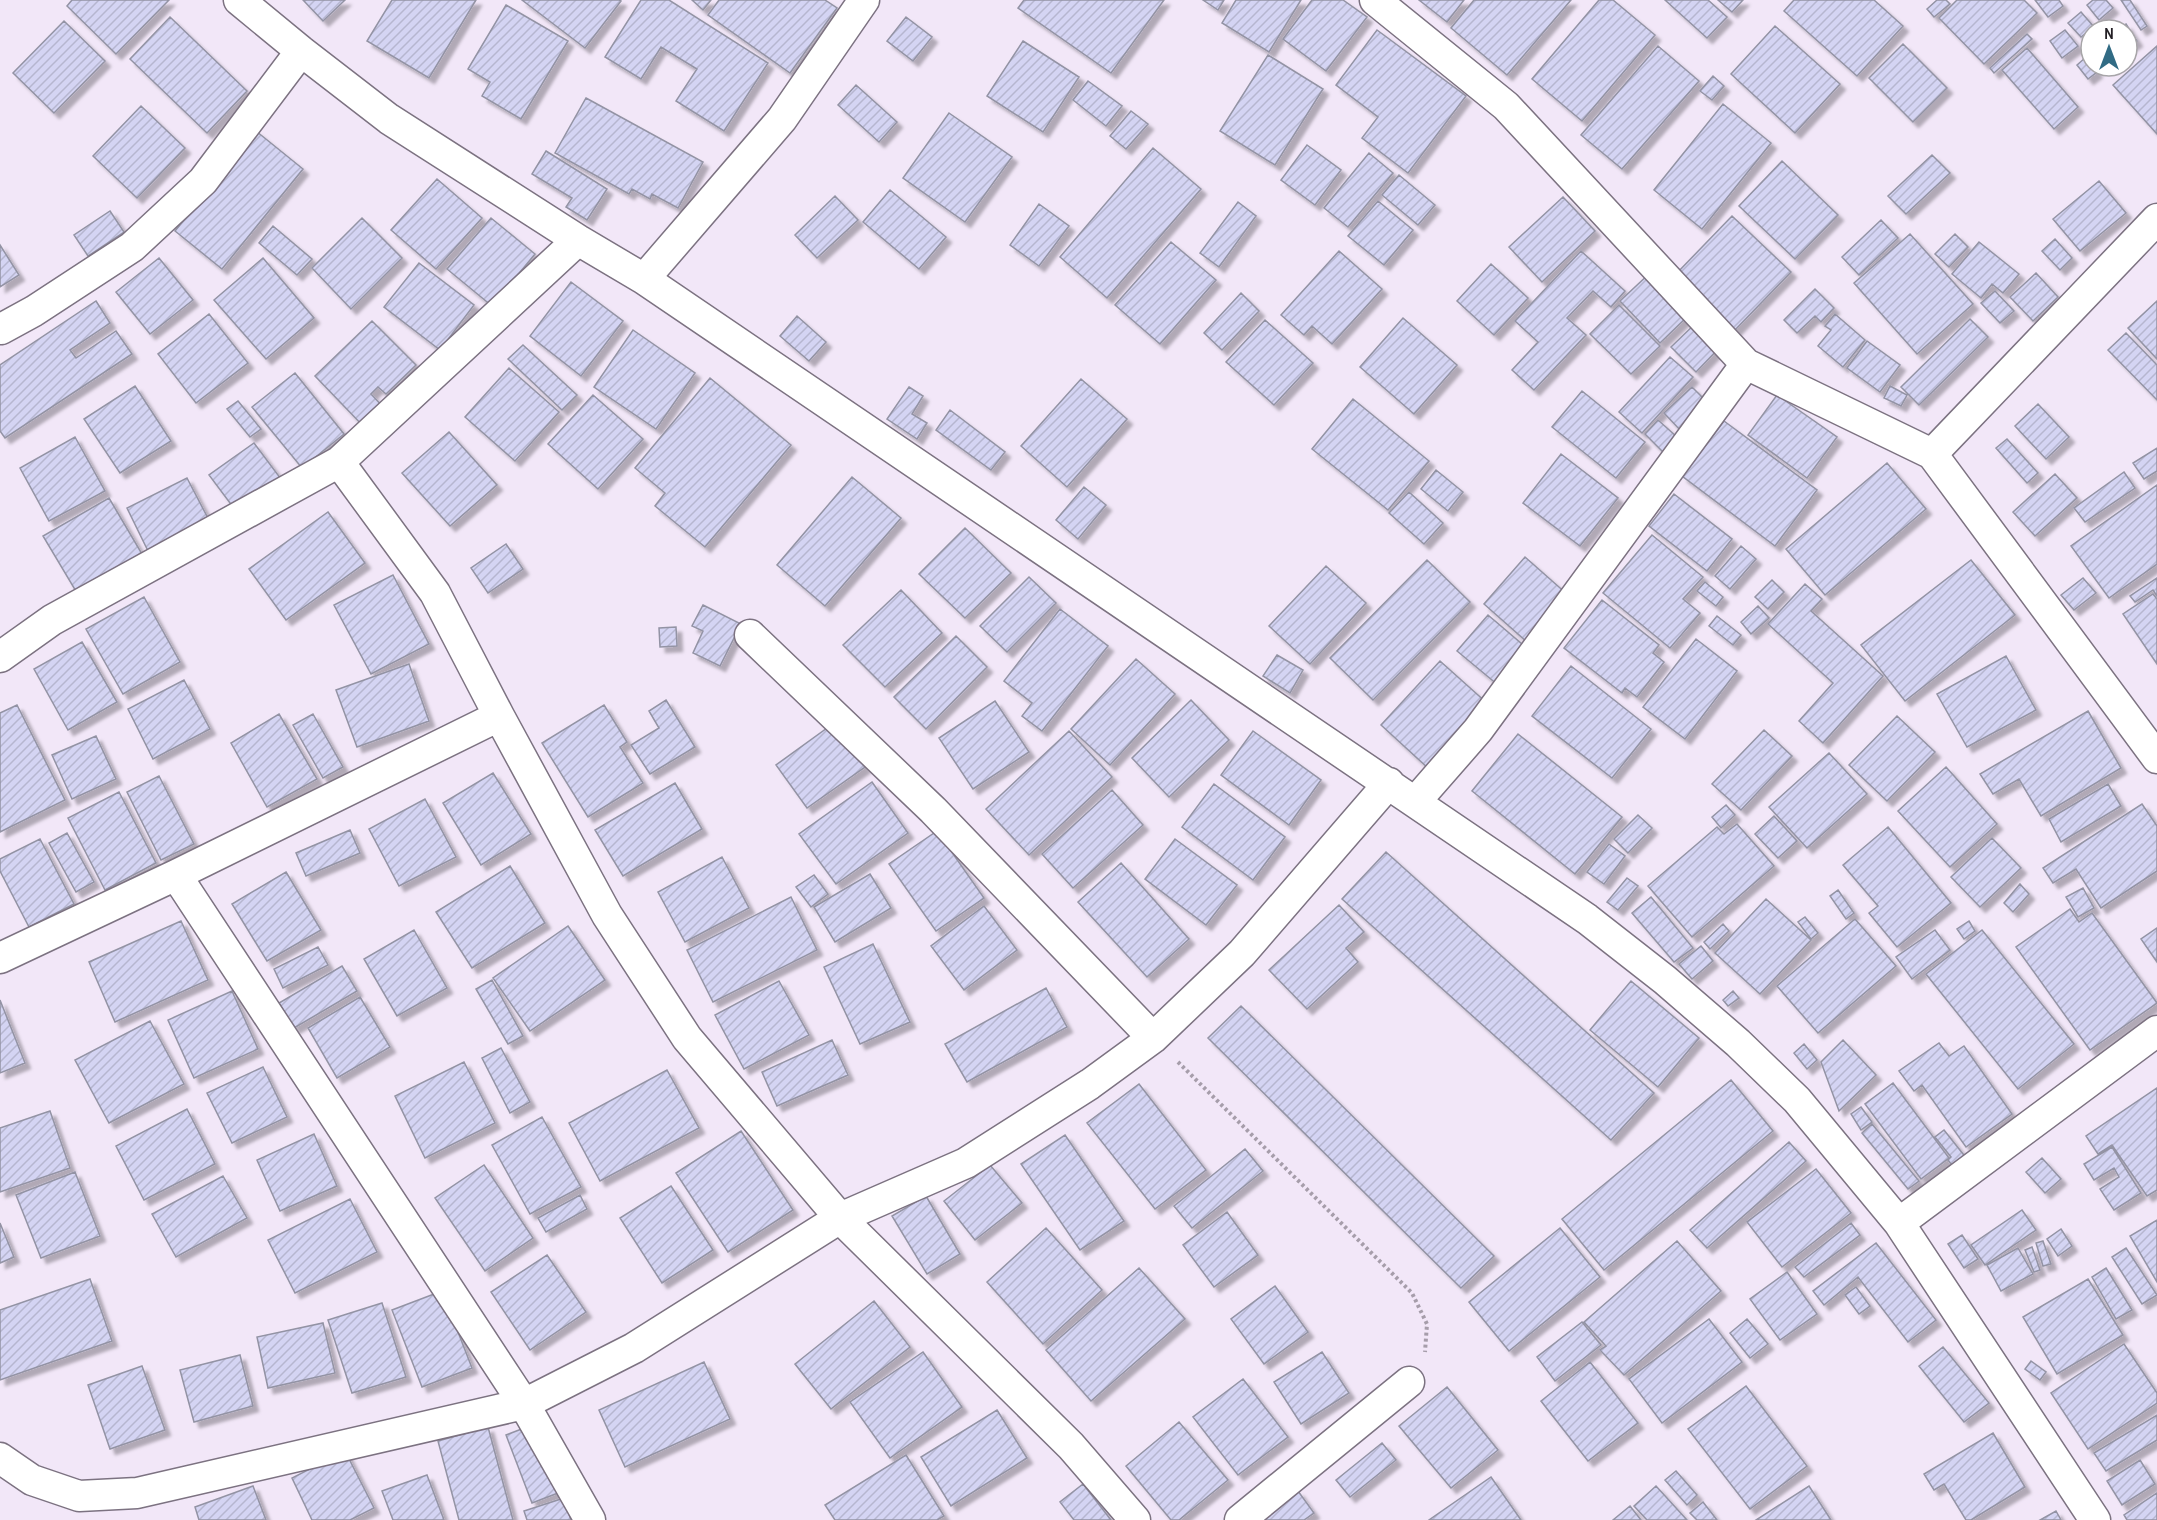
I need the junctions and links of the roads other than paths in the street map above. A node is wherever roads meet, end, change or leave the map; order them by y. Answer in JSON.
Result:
{"nodes":[{"id":1,"x":239,"y":0,"type":"edge"},
{"id":2,"x":864,"y":0,"type":"edge"},
{"id":3,"x":1375,"y":0,"type":"edge"},
{"id":4,"x":301,"y":51,"type":"junction"},
{"id":5,"x":2157,"y":219,"type":"edge"},
{"id":6,"x":578,"y":240,"type":"junction"},
{"id":7,"x":644,"y":279,"type":"junction"},
{"id":8,"x":1,"y":328,"type":"edge"},
{"id":9,"x":1746,"y":364,"type":"junction"},
{"id":10,"x":1932,"y":453,"type":"junction"},
{"id":11,"x":339,"y":462,"type":"junction"},
{"id":12,"x":750,"y":635,"type":"dead end"},
{"id":13,"x":0,"y":657,"type":"edge"},
{"id":14,"x":499,"y":716,"type":"junction"},
{"id":15,"x":2157,"y":758,"type":"edge"},
{"id":16,"x":1389,"y":783,"type":"junction"},
{"id":17,"x":1416,"y":801,"type":"junction"},
{"id":18,"x":176,"y":875,"type":"junction"},
{"id":19,"x":0,"y":958,"type":"edge"},
{"id":20,"x":2157,"y":1031,"type":"edge"},
{"id":21,"x":1153,"y":1038,"type":"junction"},
{"id":22,"x":840,"y":1218,"type":"junction"},
{"id":23,"x":1899,"y":1223,"type":"junction"},
{"id":24,"x":1409,"y":1382,"type":"road end"},
{"id":25,"x":524,"y":1404,"type":"junction"},
{"id":26,"x":0,"y":1458,"type":"edge"},
{"id":27,"x":590,"y":1520,"type":"edge"},
{"id":28,"x":1135,"y":1520,"type":"edge"},
{"id":29,"x":1240,"y":1520,"type":"edge"},
{"id":30,"x":2095,"y":1520,"type":"edge"}],
"edges":[{"from":1,"to":4,"type":"street"},
{"from":2,"to":7,"type":"street"},
{"from":3,"to":9,"type":"street"},
{"from":4,"to":6,"type":"street"},
{"from":4,"to":8,"type":"street"},
{"from":5,"to":10,"type":"street"},
{"from":6,"to":7,"type":"street"},
{"from":6,"to":11,"type":"street"},
{"from":7,"to":16,"type":"street"},
{"from":9,"to":10,"type":"street"},
{"from":9,"to":17,"type":"street"},
{"from":10,"to":15,"type":"street"},
{"from":11,"to":13,"type":"street"},
{"from":11,"to":14,"type":"street"},
{"from":12,"to":21,"type":"street"},
{"from":14,"to":18,"type":"street"},
{"from":14,"to":22,"type":"street"},
{"from":16,"to":17,"type":"street"},
{"from":16,"to":21,"type":"street"},
{"from":17,"to":23,"type":"street"},
{"from":18,"to":19,"type":"street"},
{"from":18,"to":25,"type":"street"},
{"from":20,"to":23,"type":"street"},
{"from":21,"to":22,"type":"street"},
{"from":22,"to":25,"type":"street"},
{"from":22,"to":28,"type":"street"},
{"from":23,"to":30,"type":"street"},
{"from":24,"to":29,"type":"street"},
{"from":25,"to":26,"type":"street"},
{"from":25,"to":27,"type":"street"}]}
